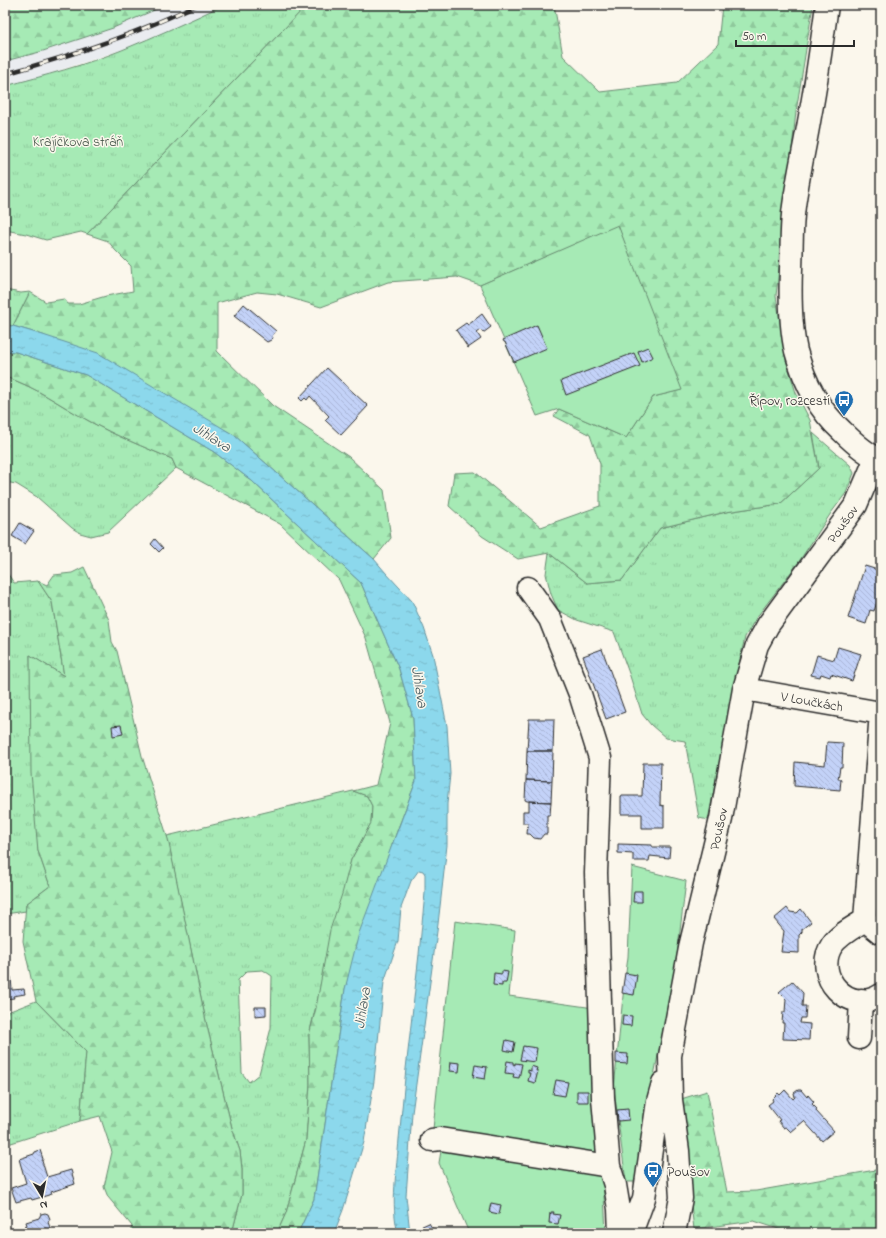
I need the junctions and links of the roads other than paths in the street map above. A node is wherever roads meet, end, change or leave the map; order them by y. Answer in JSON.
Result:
{"nodes":[{"id":1,"x":827,"y":5,"type":"edge"},
{"id":2,"x":878,"y":459,"type":"edge"},
{"id":3,"x":528,"y":588,"type":"dead end"},
{"id":4,"x":744,"y":689,"type":"junction"},
{"id":5,"x":881,"y":713,"type":"edge"},
{"id":6,"x":873,"y":927,"type":"edge"},
{"id":7,"x":871,"y":998,"type":"edge"},
{"id":8,"x":859,"y":1038,"type":"dead end"},
{"id":9,"x":670,"y":1056,"type":"junction"},
{"id":10,"x":432,"y":1140,"type":"dead end"},
{"id":11,"x":609,"y":1166,"type":"junction"},
{"id":12,"x":620,"y":1233,"type":"edge"},
{"id":13,"x":632,"y":1233,"type":"edge"},
{"id":14,"x":674,"y":1233,"type":"edge"}],
"edges":[{"from":1,"to":2,"type":"street"},
{"from":2,"to":4,"type":"street","name":"Poušov"},
{"from":3,"to":11,"type":"street"},
{"from":4,"to":5,"type":"street","name":"V Loučkách"},
{"from":4,"to":9,"type":"street","name":"Poušov"},
{"from":5,"to":6,"type":"street","name":"V Loučkách"},
{"from":6,"to":7,"type":"street","name":"V Loučkách"},
{"from":7,"to":8,"type":"street"},
{"from":9,"to":13,"type":"street"},
{"from":9,"to":14,"type":"street","name":"Poušov"},
{"from":10,"to":11,"type":"street"},
{"from":11,"to":12,"type":"street"}]}
